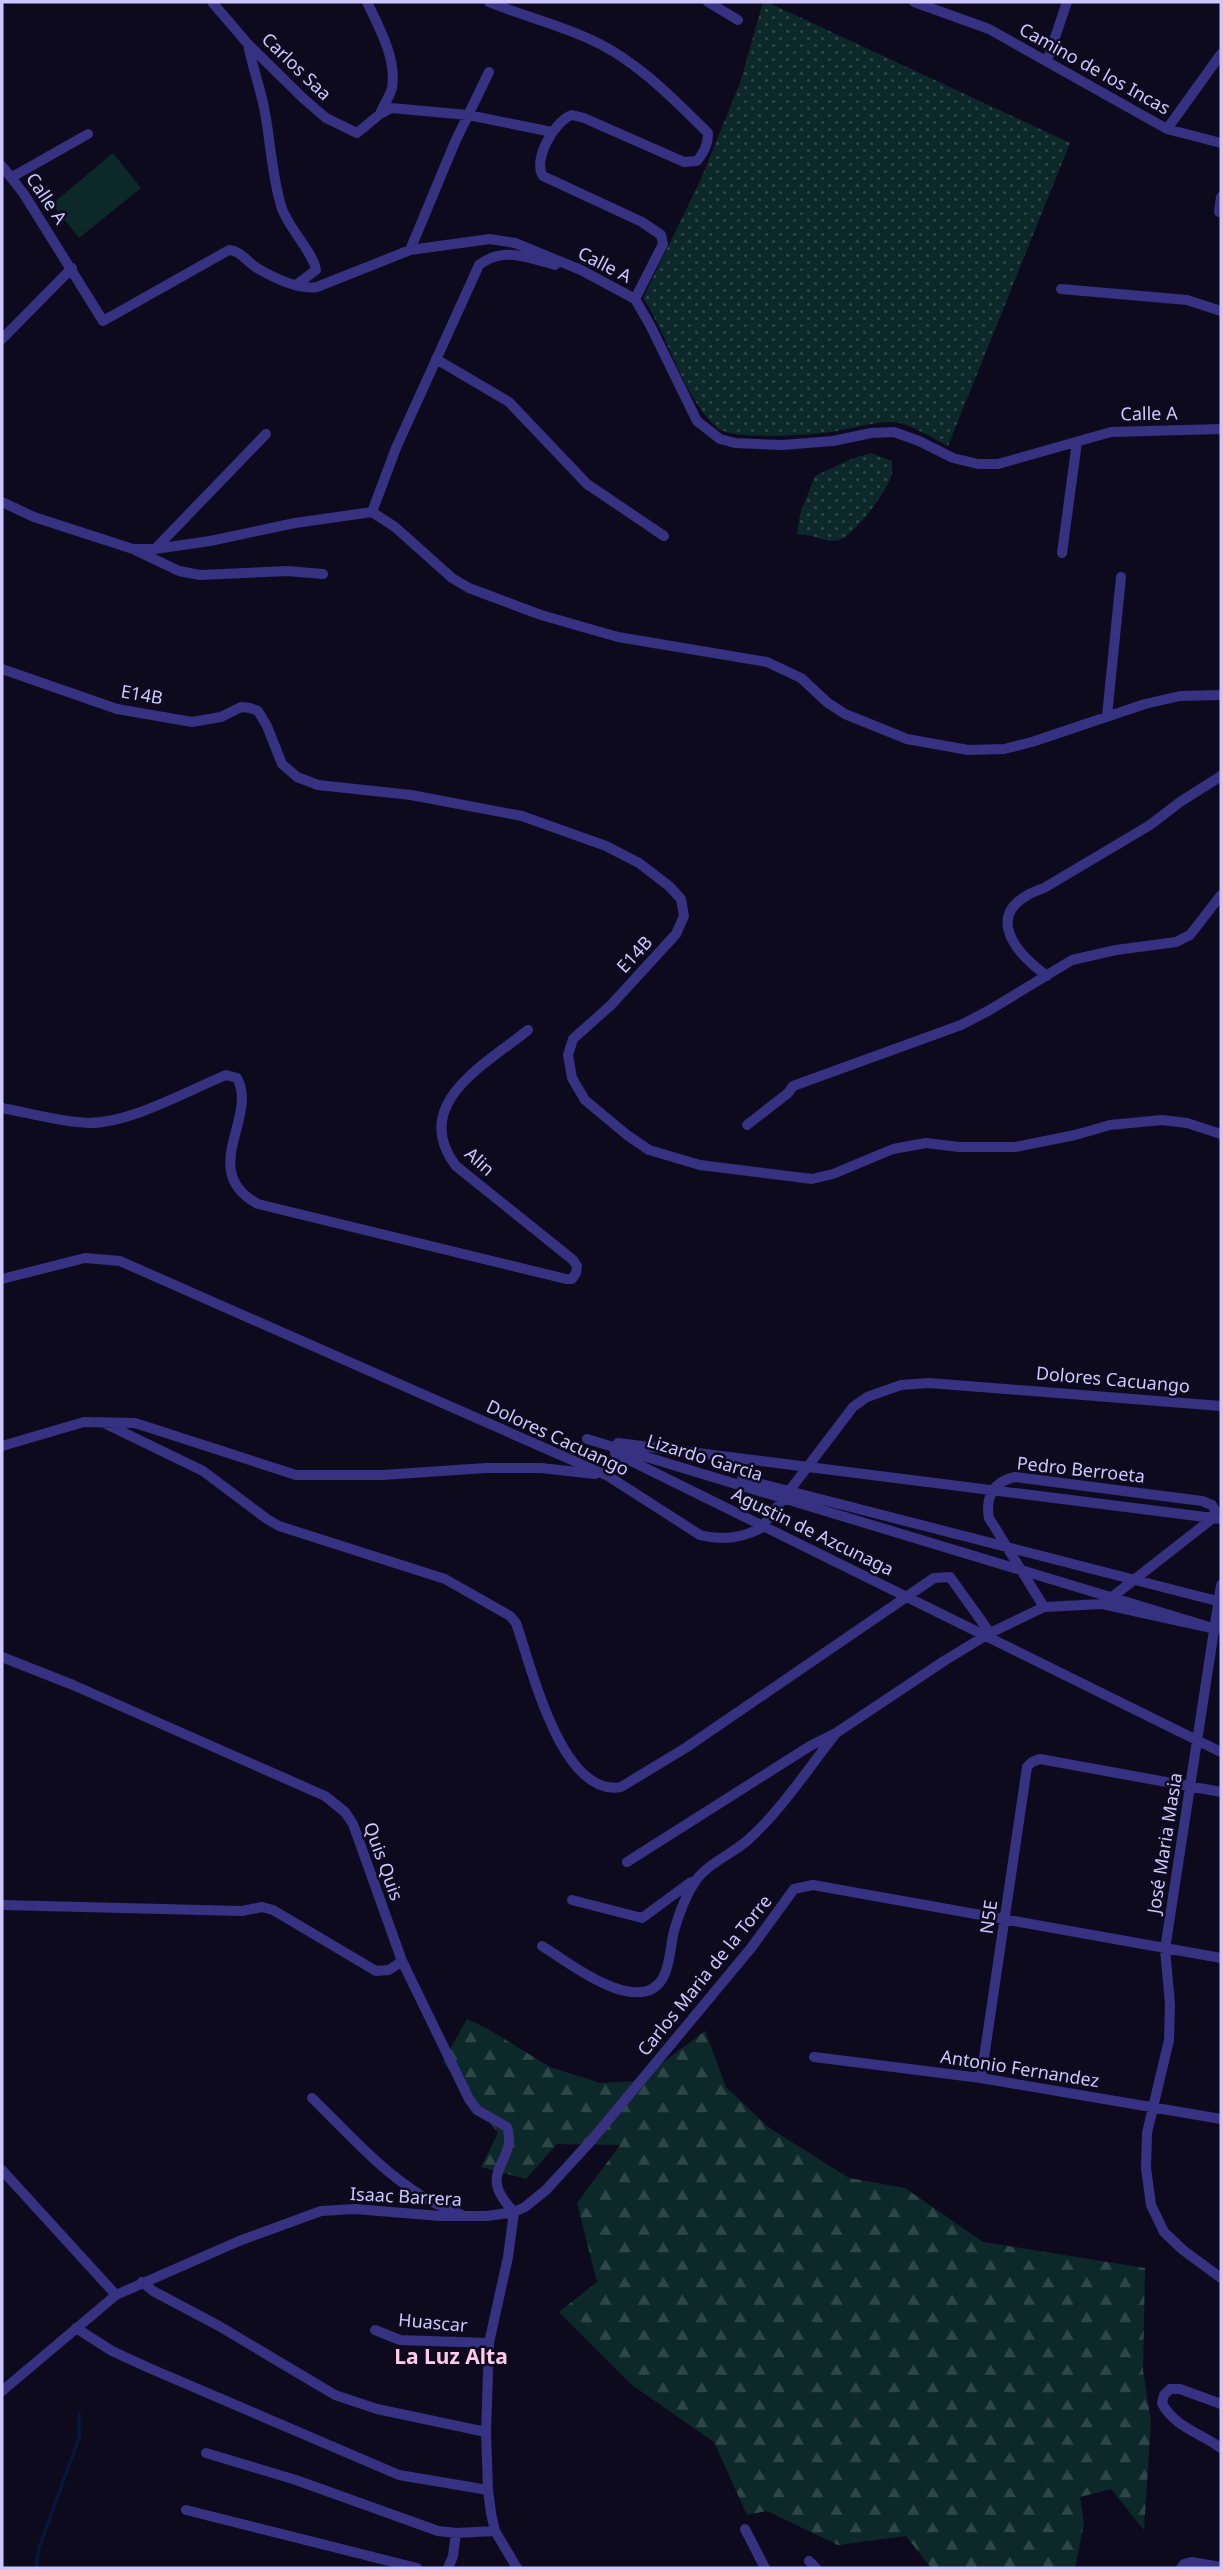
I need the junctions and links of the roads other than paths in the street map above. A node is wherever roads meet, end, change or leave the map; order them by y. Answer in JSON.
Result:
{"nodes":[{"id":1,"x":212,"y":2,"type":"edge"},
{"id":2,"x":367,"y":2,"type":"edge"},
{"id":3,"x":489,"y":2,"type":"edge"},
{"id":4,"x":708,"y":2,"type":"edge"},
{"id":5,"x":914,"y":2,"type":"edge"},
{"id":6,"x":1067,"y":2,"type":"edge"},
{"id":7,"x":738,"y":20,"type":"dead end"},
{"id":8,"x":248,"y":44,"type":"junction"},
{"id":9,"x":1221,"y":54,"type":"edge"},
{"id":10,"x":1046,"y":61,"type":"junction"},
{"id":11,"x":489,"y":72,"type":"dead end"},
{"id":12,"x":380,"y":114,"type":"junction"},
{"id":13,"x":468,"y":115,"type":"junction"},
{"id":14,"x":1167,"y":129,"type":"junction"},
{"id":15,"x":552,"y":132,"type":"junction"},
{"id":16,"x":88,"y":134,"type":"dead end"},
{"id":17,"x":1221,"y":143,"type":"edge"},
{"id":18,"x":2,"y":166,"type":"edge"},
{"id":19,"x":12,"y":177,"type":"junction"},
{"id":20,"x":1221,"y":197,"type":"edge"},
{"id":21,"x":1219,"y":212,"type":"dead end"},
{"id":22,"x":410,"y":250,"type":"junction"},
{"id":23,"x":72,"y":268,"type":"junction"},
{"id":24,"x":581,"y":270,"type":"junction"},
{"id":25,"x":296,"y":285,"type":"junction"},
{"id":26,"x":1061,"y":289,"type":"dead end"},
{"id":27,"x":635,"y":299,"type":"junction"},
{"id":28,"x":1221,"y":311,"type":"edge"},
{"id":29,"x":2,"y":340,"type":"edge"},
{"id":30,"x":436,"y":359,"type":"junction"},
{"id":31,"x":1221,"y":429,"type":"edge"},
{"id":32,"x":266,"y":434,"type":"dead end"},
{"id":33,"x":1077,"y":442,"type":"junction"},
{"id":34,"x":2,"y":502,"type":"edge"},
{"id":35,"x":372,"y":512,"type":"junction"},
{"id":36,"x":664,"y":537,"type":"dead end"},
{"id":37,"x":133,"y":549,"type":"junction"},
{"id":38,"x":155,"y":549,"type":"junction"},
{"id":39,"x":1062,"y":553,"type":"dead end"},
{"id":40,"x":323,"y":574,"type":"dead end"},
{"id":41,"x":1121,"y":577,"type":"dead end"},
{"id":42,"x":2,"y":669,"type":"edge"},
{"id":43,"x":1221,"y":695,"type":"edge"},
{"id":44,"x":1107,"y":716,"type":"junction"},
{"id":45,"x":1221,"y":776,"type":"edge"},
{"id":46,"x":1221,"y":895,"type":"edge"},
{"id":47,"x":1047,"y":976,"type":"junction"},
{"id":48,"x":528,"y":1030,"type":"dead end"},
{"id":49,"x":2,"y":1108,"type":"edge"},
{"id":50,"x":747,"y":1125,"type":"dead end"},
{"id":51,"x":1221,"y":1134,"type":"edge"},
{"id":52,"x":2,"y":1279,"type":"edge"},
{"id":53,"x":1221,"y":1406,"type":"edge"},
{"id":54,"x":102,"y":1422,"type":"junction"},
{"id":55,"x":587,"y":1439,"type":"junction"},
{"id":56,"x":2,"y":1446,"type":"edge"},
{"id":57,"x":807,"y":1467,"type":"junction"},
{"id":58,"x":608,"y":1476,"type":"junction"},
{"id":59,"x":992,"y":1490,"type":"junction"},
{"id":60,"x":786,"y":1495,"type":"junction"},
{"id":61,"x":1217,"y":1514,"type":"edge"},
{"id":62,"x":763,"y":1526,"type":"junction"},
{"id":63,"x":1007,"y":1547,"type":"junction"},
{"id":64,"x":1021,"y":1571,"type":"junction"},
{"id":65,"x":1134,"y":1580,"type":"junction"},
{"id":66,"x":1221,"y":1585,"type":"edge"},
{"id":67,"x":907,"y":1597,"type":"junction"},
{"id":68,"x":1107,"y":1601,"type":"junction"},
{"id":69,"x":1220,"y":1602,"type":"edge"},
{"id":70,"x":1044,"y":1607,"type":"junction"},
{"id":71,"x":1216,"y":1629,"type":"junction"},
{"id":72,"x":988,"y":1634,"type":"junction"},
{"id":73,"x":2,"y":1657,"type":"edge"},
{"id":74,"x":836,"y":1734,"type":"junction"},
{"id":75,"x":1198,"y":1740,"type":"junction"},
{"id":76,"x":1221,"y":1752,"type":"edge"},
{"id":77,"x":1190,"y":1787,"type":"junction"},
{"id":78,"x":1221,"y":1792,"type":"edge"},
{"id":79,"x":627,"y":1863,"type":"dead end"},
{"id":80,"x":696,"y":1879,"type":"junction"},
{"id":81,"x":572,"y":1900,"type":"dead end"},
{"id":82,"x":2,"y":1905,"type":"edge"},
{"id":83,"x":1005,"y":1921,"type":"junction"},
{"id":84,"x":542,"y":1946,"type":"dead end"},
{"id":85,"x":1165,"y":1949,"type":"junction"},
{"id":86,"x":1221,"y":1958,"type":"edge"},
{"id":87,"x":402,"y":1961,"type":"junction"},
{"id":88,"x":814,"y":2057,"type":"dead end"},
{"id":89,"x":981,"y":2078,"type":"junction"},
{"id":90,"x":312,"y":2098,"type":"dead end"},
{"id":91,"x":1154,"y":2106,"type":"junction"},
{"id":92,"x":1221,"y":2119,"type":"edge"},
{"id":93,"x":2,"y":2170,"type":"edge"},
{"id":94,"x":514,"y":2212,"type":"junction"},
{"id":95,"x":464,"y":2216,"type":"junction"},
{"id":96,"x":1221,"y":2278,"type":"edge"},
{"id":97,"x":142,"y":2282,"type":"junction"},
{"id":98,"x":116,"y":2295,"type":"junction"},
{"id":99,"x":76,"y":2328,"type":"junction"},
{"id":100,"x":375,"y":2330,"type":"dead end"},
{"id":101,"x":489,"y":2343,"type":"junction"},
{"id":102,"x":2,"y":2391,"type":"edge"},
{"id":103,"x":1221,"y":2404,"type":"edge"},
{"id":104,"x":486,"y":2432,"type":"junction"},
{"id":105,"x":1221,"y":2448,"type":"edge"},
{"id":106,"x":206,"y":2453,"type":"dead end"},
{"id":107,"x":488,"y":2490,"type":"junction"},
{"id":108,"x":186,"y":2510,"type":"dead end"},
{"id":109,"x":745,"y":2529,"type":"dead end"},
{"id":110,"x":495,"y":2531,"type":"junction"},
{"id":111,"x":456,"y":2533,"type":"junction"},
{"id":112,"x":1221,"y":2567,"type":"edge"},
{"id":113,"x":417,"y":2568,"type":"edge"},
{"id":114,"x":448,"y":2568,"type":"edge"},
{"id":115,"x":517,"y":2568,"type":"edge"},
{"id":116,"x":765,"y":2568,"type":"edge"},
{"id":117,"x":1181,"y":2568,"type":"edge"}],
"edges":[{"from":1,"to":8,"type":"street","name":"Carlos Saa"},
{"from":2,"to":12,"type":"street"},
{"from":3,"to":15,"type":"street"},
{"from":4,"to":7,"type":"street"},
{"from":5,"to":10,"type":"street","name":"Camino de los Incas"},
{"from":6,"to":10,"type":"street"},
{"from":8,"to":12,"type":"street","name":"Carlos Saa"},
{"from":8,"to":25,"type":"street"},
{"from":9,"to":14,"type":"street"},
{"from":10,"to":14,"type":"street","name":"Camino de los Incas"},
{"from":11,"to":13,"type":"street"},
{"from":12,"to":13,"type":"street"},
{"from":13,"to":15,"type":"street"},
{"from":13,"to":22,"type":"street"},
{"from":14,"to":17,"type":"street","name":"Camino de los Incas"},
{"from":15,"to":27,"type":"street"},
{"from":16,"to":19,"type":"street"},
{"from":18,"to":19,"type":"street","name":"Calle A"},
{"from":19,"to":23,"type":"street","name":"Calle A"},
{"from":20,"to":21,"type":"street"},
{"from":22,"to":24,"type":"street","name":"Calle A"},
{"from":22,"to":25,"type":"street","name":"Calle A"},
{"from":23,"to":25,"type":"street","name":"Calle A"},
{"from":23,"to":29,"type":"street"},
{"from":24,"to":27,"type":"street","name":"Calle A"},
{"from":24,"to":30,"type":"street"},
{"from":26,"to":28,"type":"street"},
{"from":27,"to":33,"type":"street","name":"Calle A"},
{"from":30,"to":35,"type":"street"},
{"from":30,"to":36,"type":"street"},
{"from":31,"to":33,"type":"street","name":"Calle A"},
{"from":32,"to":38,"type":"street"},
{"from":33,"to":39,"type":"street"},
{"from":34,"to":37,"type":"street"},
{"from":35,"to":38,"type":"street"},
{"from":35,"to":44,"type":"street"},
{"from":37,"to":38,"type":"street"},
{"from":37,"to":40,"type":"street"},
{"from":41,"to":44,"type":"street"},
{"from":42,"to":51,"type":"street","name":"E14B"},
{"from":43,"to":44,"type":"street"},
{"from":45,"to":47,"type":"street"},
{"from":46,"to":47,"type":"street"},
{"from":47,"to":50,"type":"street"},
{"from":48,"to":49,"type":"street","name":"Alin"},
{"from":52,"to":58,"type":"street","name":"Dolores Cacuango"},
{"from":53,"to":57,"type":"street","name":"Dolores Cacuango"},
{"from":54,"to":56,"type":"street"},
{"from":54,"to":58,"type":"street"},
{"from":54,"to":67,"type":"street"},
{"from":55,"to":57,"type":"street","name":"Agustin de Azcunaga"},
{"from":55,"to":60,"type":"street","name":"Lizardo Garcia"},
{"from":55,"to":62,"type":"street","name":"Agustin de Azcunaga"},
{"from":57,"to":59,"type":"street","name":"Agustin de Azcunaga"},
{"from":57,"to":60,"type":"street","name":"Dolores Cacuango"},
{"from":58,"to":62,"type":"street","name":"Dolores Cacuango"},
{"from":59,"to":61,"type":"street","name":"Agustin de Azcunaga"},
{"from":59,"to":61,"type":"street","name":"Pedro Berroeta"},
{"from":59,"to":63,"type":"street"},
{"from":60,"to":62,"type":"street","name":"Dolores Cacuango"},
{"from":60,"to":63,"type":"street","name":"Lizardo Garcia"},
{"from":60,"to":64,"type":"street","name":"Lizardo Garcia"},
{"from":61,"to":65,"type":"street"},
{"from":62,"to":67,"type":"street","name":"Agustin de Azcunaga"},
{"from":63,"to":64,"type":"street"},
{"from":63,"to":65,"type":"street","name":"Lizardo Garcia"},
{"from":64,"to":68,"type":"street","name":"Lizardo Garcia"},
{"from":64,"to":70,"type":"street"},
{"from":65,"to":68,"type":"street"},
{"from":65,"to":69,"type":"street","name":"Lizardo Garcia"},
{"from":66,"to":69,"type":"street","name":"José Maria Masia"},
{"from":67,"to":72,"type":"street","name":"Agustin de Azcunaga"},
{"from":67,"to":72,"type":"street"},
{"from":68,"to":70,"type":"street","name":"Lizardo Garcia"},
{"from":68,"to":71,"type":"street","name":"Lizardo Garcia"},
{"from":69,"to":71,"type":"street","name":"José Maria Masia"},
{"from":70,"to":72,"type":"street","name":"Lizardo Garcia"},
{"from":71,"to":75,"type":"street","name":"José Maria Masia"},
{"from":72,"to":74,"type":"street","name":"Lizardo Garcia"},
{"from":72,"to":75,"type":"street","name":"Agustin de Azcunaga"},
{"from":73,"to":87,"type":"street","name":"Quis Quis"},
{"from":74,"to":79,"type":"street","name":"Lizardo Garcia"},
{"from":74,"to":80,"type":"street"},
{"from":75,"to":76,"type":"street","name":"Agustin de Azcunaga"},
{"from":75,"to":77,"type":"street","name":"José Maria Masia"},
{"from":77,"to":78,"type":"street"},
{"from":77,"to":83,"type":"street","name":"N5E"},
{"from":77,"to":85,"type":"street","name":"José Maria Masia"},
{"from":80,"to":81,"type":"street"},
{"from":80,"to":84,"type":"street"},
{"from":82,"to":87,"type":"street"},
{"from":83,"to":85,"type":"street","name":"Carlos Maria de la Torre"},
{"from":83,"to":89,"type":"street","name":"N5E"},
{"from":83,"to":94,"type":"street","name":"Carlos Maria de la Torre"},
{"from":85,"to":86,"type":"street","name":"Carlos Maria de la Torre"},
{"from":85,"to":91,"type":"street","name":"José Maria Masia"},
{"from":87,"to":94,"type":"street","name":"Quis Quis"},
{"from":88,"to":89,"type":"street","name":"Antonio Fernandez"},
{"from":89,"to":91,"type":"street","name":"Antonio Fernandez"},
{"from":90,"to":95,"type":"street"},
{"from":91,"to":92,"type":"street","name":"Antonio Fernandez"},
{"from":91,"to":96,"type":"street","name":"José Maria Masia"},
{"from":93,"to":98,"type":"street"},
{"from":94,"to":95,"type":"street","name":"Isaac Barrera"},
{"from":94,"to":101,"type":"street"},
{"from":95,"to":97,"type":"street","name":"Isaac Barrera"},
{"from":97,"to":98,"type":"street","name":"Isaac Barrera"},
{"from":97,"to":104,"type":"street"},
{"from":98,"to":99,"type":"street","name":"Isaac Barrera"},
{"from":99,"to":102,"type":"street","name":"Isaac Barrera"},
{"from":99,"to":107,"type":"street"},
{"from":100,"to":101,"type":"street","name":"Huascar"},
{"from":101,"to":104,"type":"street"},
{"from":103,"to":105,"type":"street"},
{"from":104,"to":107,"type":"street"},
{"from":106,"to":111,"type":"street"},
{"from":107,"to":110,"type":"street"},
{"from":108,"to":113,"type":"street"},
{"from":109,"to":116,"type":"street"},
{"from":110,"to":111,"type":"street"},
{"from":110,"to":115,"type":"street"},
{"from":111,"to":114,"type":"street"},
{"from":112,"to":117,"type":"street"}]}
